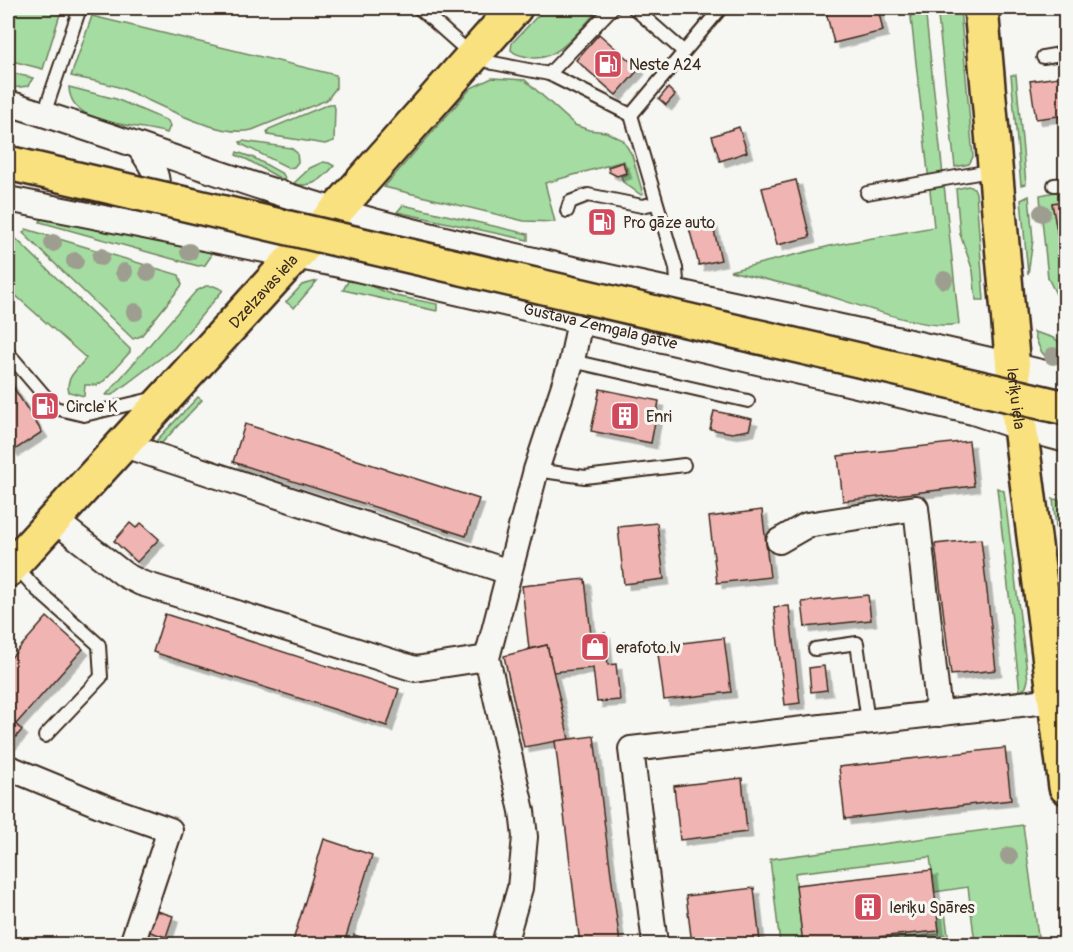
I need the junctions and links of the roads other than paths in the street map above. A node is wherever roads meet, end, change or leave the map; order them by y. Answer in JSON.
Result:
{"nodes":[{"id":1,"x":80,"y":8,"type":"edge"},
{"id":2,"x":419,"y":8,"type":"edge"},
{"id":3,"x":515,"y":8,"type":"edge"},
{"id":4,"x":612,"y":8,"type":"edge"},
{"id":5,"x":634,"y":8,"type":"edge"},
{"id":6,"x":721,"y":8,"type":"edge"},
{"id":7,"x":981,"y":8,"type":"edge"},
{"id":8,"x":683,"y":51,"type":"junction"},
{"id":9,"x":1065,"y":52,"type":"edge"},
{"id":10,"x":472,"y":55,"type":"junction"},
{"id":11,"x":1042,"y":57,"type":"dead end"},
{"id":12,"x":549,"y":75,"type":"junction"},
{"id":13,"x":8,"y":103,"type":"edge"},
{"id":14,"x":44,"y":114,"type":"junction"},
{"id":15,"x":631,"y":115,"type":"junction"},
{"id":16,"x":138,"y":147,"type":"junction"},
{"id":17,"x":8,"y":163,"type":"edge"},
{"id":18,"x":996,"y":170,"type":"junction"},
{"id":19,"x":867,"y":193,"type":"dead end"},
{"id":20,"x":8,"y":199,"type":"edge"},
{"id":21,"x":656,"y":203,"type":"junction"},
{"id":22,"x":338,"y":210,"type":"junction"},
{"id":23,"x":567,"y":212,"type":"dead end"},
{"id":24,"x":132,"y":224,"type":"junction"},
{"id":25,"x":294,"y":256,"type":"junction"},
{"id":26,"x":678,"y":294,"type":"junction"},
{"id":27,"x":580,"y":320,"type":"junction"},
{"id":28,"x":8,"y":353,"type":"edge"},
{"id":29,"x":572,"y":361,"type":"junction"},
{"id":30,"x":1013,"y":365,"type":"junction"},
{"id":31,"x":1065,"y":378,"type":"edge"},
{"id":32,"x":166,"y":396,"type":"junction"},
{"id":33,"x":748,"y":401,"type":"dead end"},
{"id":34,"x":1065,"y":408,"type":"edge"},
{"id":35,"x":1021,"y":428,"type":"junction"},
{"id":36,"x":1065,"y":440,"type":"edge"},
{"id":37,"x":121,"y":444,"type":"junction"},
{"id":38,"x":684,"y":465,"type":"dead end"},
{"id":39,"x":536,"y":470,"type":"junction"},
{"id":40,"x":53,"y":519,"type":"junction"},
{"id":41,"x":779,"y":540,"type":"dead end"},
{"id":42,"x":10,"y":563,"type":"edge"},
{"id":43,"x":509,"y":573,"type":"junction"},
{"id":44,"x":815,"y":649,"type":"dead end"},
{"id":45,"x":487,"y":658,"type":"junction"},
{"id":46,"x":1060,"y":699,"type":"edge"},
{"id":47,"x":939,"y":714,"type":"junction"},
{"id":48,"x":868,"y":722,"type":"junction"},
{"id":49,"x":45,"y":736,"type":"dead end"},
{"id":50,"x":8,"y":774,"type":"edge"},
{"id":51,"x":1065,"y":787,"type":"edge"},
{"id":52,"x":132,"y":945,"type":"edge"},
{"id":53,"x":504,"y":945,"type":"edge"},
{"id":54,"x":655,"y":945,"type":"edge"}],
"edges":[{"from":1,"to":14,"type":"lane"},
{"from":2,"to":10,"type":"lane"},
{"from":3,"to":10,"type":"main road","name":"Dzelzavas iela"},
{"from":4,"to":12,"type":"lane"},
{"from":5,"to":8,"type":"lane"},
{"from":6,"to":8,"type":"lane"},
{"from":7,"to":18,"type":"main road","name":"Ieriķu iela"},
{"from":8,"to":15,"type":"lane"},
{"from":9,"to":11,"type":"lane"},
{"from":10,"to":12,"type":"lane"},
{"from":10,"to":22,"type":"main road","name":"Dzelzavas iela"},
{"from":12,"to":15,"type":"lane"},
{"from":13,"to":14,"type":"street"},
{"from":14,"to":16,"type":"street"},
{"from":15,"to":21,"type":"lane"},
{"from":16,"to":22,"type":"street"},
{"from":16,"to":24,"type":"street"},
{"from":17,"to":34,"type":"main road","name":"Gustava Zemgala gatve","bridge":true},
{"from":18,"to":19,"type":"lane"},
{"from":18,"to":30,"type":"main road","name":"Ieriķu iela"},
{"from":20,"to":24,"type":"street","name":"Gustava Zemgala gatve"},
{"from":21,"to":23,"type":"lane"},
{"from":21,"to":26,"type":"lane"},
{"from":22,"to":25,"type":"main road","name":"Dzelzavas iela"},
{"from":22,"to":26,"type":"street"},
{"from":24,"to":25,"type":"street","name":"Gustava Zemgala gatve"},
{"from":25,"to":27,"type":"street","name":"Gustava Zemgala gatve"},
{"from":25,"to":32,"type":"main road","name":"Dzelzavas iela"},
{"from":26,"to":30,"type":"street"},
{"from":27,"to":29,"type":"street"},
{"from":27,"to":35,"type":"street","name":"Gustava Zemgala gatve"},
{"from":28,"to":32,"type":"lane"},
{"from":29,"to":33,"type":"lane"},
{"from":29,"to":39,"type":"street"},
{"from":30,"to":31,"type":"street"},
{"from":30,"to":35,"type":"main road","name":"Ieriķu iela"},
{"from":32,"to":37,"type":"main road","name":"Dzelzavas iela"},
{"from":35,"to":36,"type":"street","name":"Gustava Zemgala gatve"},
{"from":35,"to":46,"type":"main road","name":"Ieriķu iela"},
{"from":37,"to":40,"type":"main road","name":"Dzelzavas iela"},
{"from":37,"to":43,"type":"street"},
{"from":38,"to":39,"type":"lane"},
{"from":39,"to":43,"type":"street"},
{"from":40,"to":42,"type":"main road","name":"Dzelzavas iela"},
{"from":40,"to":45,"type":"street"},
{"from":41,"to":47,"type":"street"},
{"from":42,"to":49,"type":"lane"},
{"from":43,"to":45,"type":"street"},
{"from":44,"to":48,"type":"lane"},
{"from":45,"to":53,"type":"street"},
{"from":46,"to":47,"type":"street"},
{"from":46,"to":51,"type":"main road","name":"Ieriķu iela"},
{"from":47,"to":48,"type":"street"},
{"from":48,"to":54,"type":"street"},
{"from":50,"to":52,"type":"street"}]}
